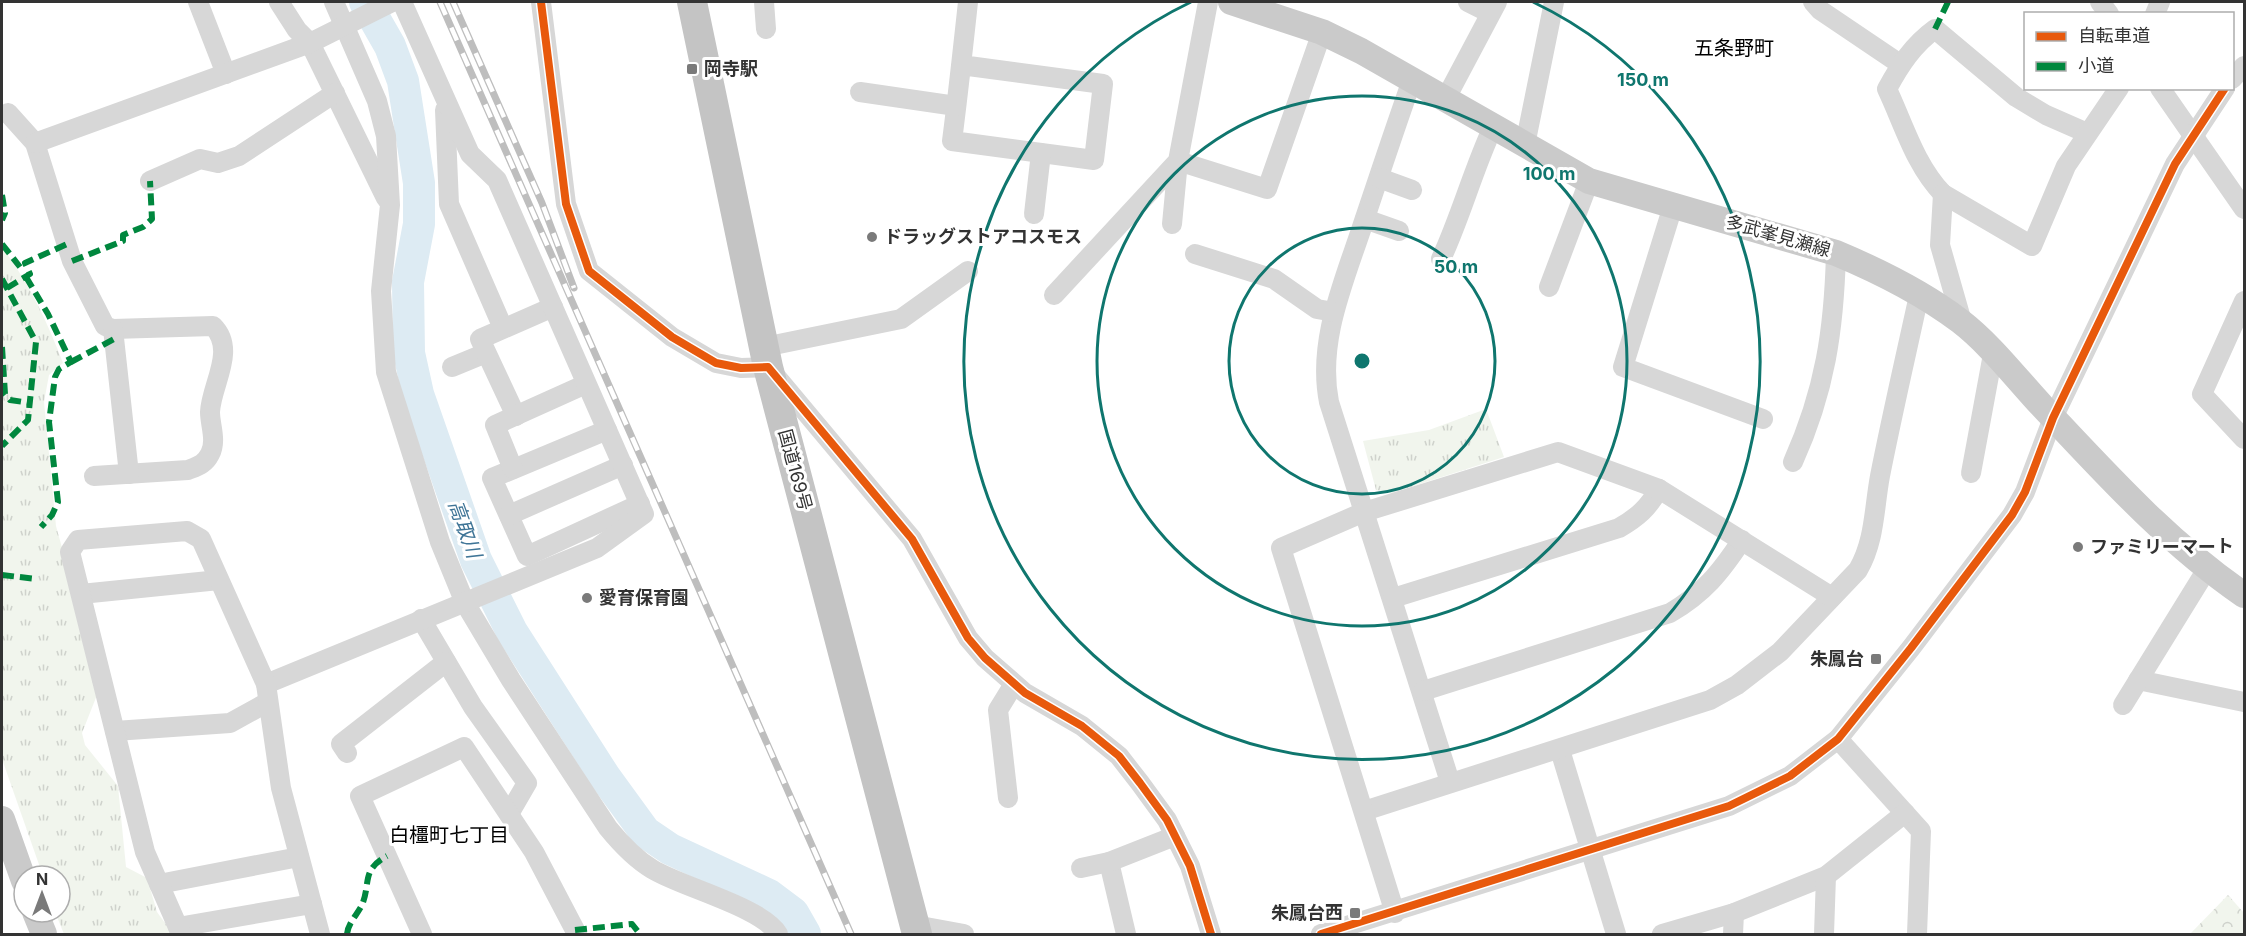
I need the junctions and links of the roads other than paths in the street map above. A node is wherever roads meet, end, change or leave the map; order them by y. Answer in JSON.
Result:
{"nodes":[{"id":1,"x":198,"y":2,"type":"edge"},
{"id":2,"x":279,"y":2,"type":"edge"},
{"id":3,"x":334,"y":2,"type":"edge"},
{"id":4,"x":392,"y":2,"type":"edge"},
{"id":5,"x":402,"y":2,"type":"edge"},
{"id":6,"x":541,"y":2,"type":"edge"},
{"id":7,"x":692,"y":2,"type":"edge"},
{"id":8,"x":764,"y":2,"type":"edge"},
{"id":9,"x":968,"y":2,"type":"edge"},
{"id":10,"x":1208,"y":2,"type":"edge"},
{"id":11,"x":1231,"y":2,"type":"edge"},
{"id":12,"x":1468,"y":2,"type":"edge"},
{"id":13,"x":1554,"y":2,"type":"edge"},
{"id":14,"x":1813,"y":2,"type":"edge"},
{"id":15,"x":1493,"y":7,"type":"edge"},
{"id":16,"x":350,"y":23,"type":"junction"},
{"id":17,"x":766,"y":29,"type":"dead end"},
{"id":18,"x":1322,"y":32,"type":"junction"},
{"id":19,"x":310,"y":43,"type":"junction"},
{"id":20,"x":1900,"y":64,"type":"junction"},
{"id":21,"x":961,"y":65,"type":"junction"},
{"id":22,"x":2244,"y":66,"type":"edge"},
{"id":23,"x":226,"y":74,"type":"junction"},
{"id":24,"x":2234,"y":78,"type":"edge"},
{"id":25,"x":1412,"y":80,"type":"junction"},
{"id":26,"x":2119,"y":90,"type":"edge"},
{"id":27,"x":2161,"y":90,"type":"edge"},
{"id":28,"x":2224,"y":90,"type":"edge"},
{"id":29,"x":860,"y":92,"type":"dead end"},
{"id":30,"x":335,"y":93,"type":"junction"},
{"id":31,"x":445,"y":99,"type":"junction"},
{"id":32,"x":1445,"y":100,"type":"junction"},
{"id":33,"x":956,"y":106,"type":"junction"},
{"id":34,"x":8,"y":113,"type":"dead end"},
{"id":35,"x":1493,"y":127,"type":"junction"},
{"id":36,"x":2087,"y":133,"type":"junction"},
{"id":37,"x":2192,"y":135,"type":"junction"},
{"id":38,"x":35,"y":143,"type":"junction"},
{"id":39,"x":1525,"y":145,"type":"junction"},
{"id":40,"x":1041,"y":153,"type":"junction"},
{"id":41,"x":1178,"y":161,"type":"junction"},
{"id":42,"x":1379,"y":178,"type":"junction"},
{"id":43,"x":150,"y":181,"type":"dead end"},
{"id":44,"x":1589,"y":181,"type":"junction"},
{"id":45,"x":1413,"y":190,"type":"dead end"},
{"id":46,"x":1943,"y":194,"type":"junction"},
{"id":47,"x":390,"y":205,"type":"junction"},
{"id":48,"x":1673,"y":206,"type":"junction"},
{"id":49,"x":2244,"y":209,"type":"edge"},
{"id":50,"x":1034,"y":214,"type":"dead end"},
{"id":51,"x":1365,"y":219,"type":"junction"},
{"id":52,"x":1172,"y":224,"type":"dead end"},
{"id":53,"x":1399,"y":231,"type":"dead end"},
{"id":54,"x":1836,"y":253,"type":"junction"},
{"id":55,"x":1195,"y":254,"type":"dead end"},
{"id":56,"x":1442,"y":259,"type":"dead end"},
{"id":57,"x":968,"y":271,"type":"dead end"},
{"id":58,"x":1549,"y":287,"type":"dead end"},
{"id":59,"x":1054,"y":295,"type":"dead end"},
{"id":60,"x":1919,"y":295,"type":"junction"},
{"id":61,"x":2244,"y":301,"type":"edge"},
{"id":62,"x":553,"y":308,"type":"junction"},
{"id":63,"x":1334,"y":312,"type":"junction"},
{"id":64,"x":1962,"y":322,"type":"junction"},
{"id":65,"x":503,"y":328,"type":"junction"},
{"id":66,"x":113,"y":329,"type":"junction"},
{"id":67,"x":486,"y":353,"type":"junction"},
{"id":68,"x":1993,"y":354,"type":"junction"},
{"id":69,"x":766,"y":357,"type":"junction"},
{"id":70,"x":452,"y":367,"type":"dead end"},
{"id":71,"x":586,"y":384,"type":"junction"},
{"id":72,"x":516,"y":416,"type":"junction"},
{"id":73,"x":2053,"y":418,"type":"junction"},
{"id":74,"x":1763,"y":419,"type":"dead end"},
{"id":75,"x":607,"y":430,"type":"junction"},
{"id":76,"x":2244,"y":439,"type":"edge"},
{"id":77,"x":1793,"y":462,"type":"dead end"},
{"id":78,"x":622,"y":465,"type":"junction"},
{"id":79,"x":513,"y":469,"type":"junction"},
{"id":80,"x":1971,"y":473,"type":"dead end"},
{"id":81,"x":129,"y":474,"type":"junction"},
{"id":82,"x":94,"y":476,"type":"dead end"},
{"id":83,"x":1659,"y":489,"type":"junction"},
{"id":84,"x":640,"y":504,"type":"junction"},
{"id":85,"x":1364,"y":512,"type":"junction"},
{"id":86,"x":508,"y":515,"type":"junction"},
{"id":87,"x":1742,"y":540,"type":"junction"},
{"id":88,"x":2207,"y":569,"type":"junction"},
{"id":89,"x":219,"y":580,"type":"junction"},
{"id":90,"x":81,"y":594,"type":"junction"},
{"id":91,"x":2244,"y":595,"type":"edge"},
{"id":92,"x":1832,"y":597,"type":"junction"},
{"id":93,"x":1393,"y":598,"type":"junction"},
{"id":94,"x":468,"y":601,"type":"junction"},
{"id":95,"x":421,"y":619,"type":"junction"},
{"id":96,"x":446,"y":662,"type":"junction"},
{"id":97,"x":2138,"y":680,"type":"junction"},
{"id":98,"x":1014,"y":684,"type":"junction"},
{"id":99,"x":1423,"y":691,"type":"junction"},
{"id":100,"x":267,"y":693,"type":"junction"},
{"id":101,"x":2244,"y":702,"type":"edge"},
{"id":102,"x":2123,"y":705,"type":"dead end"},
{"id":103,"x":115,"y":731,"type":"junction"},
{"id":104,"x":1838,"y":739,"type":"junction"},
{"id":105,"x":1560,"y":750,"type":"junction"},
{"id":106,"x":347,"y":753,"type":"dead end"},
{"id":107,"x":1450,"y":782,"type":"junction"},
{"id":108,"x":1008,"y":798,"type":"dead end"},
{"id":109,"x":1364,"y":811,"type":"junction"},
{"id":110,"x":1905,"y":813,"type":"junction"},
{"id":111,"x":508,"y":814,"type":"junction"},
{"id":112,"x":2,"y":819,"type":"edge"},
{"id":113,"x":1175,"y":836,"type":"junction"},
{"id":114,"x":1589,"y":850,"type":"junction"},
{"id":115,"x":299,"y":857,"type":"junction"},
{"id":116,"x":1109,"y":862,"type":"junction"},
{"id":117,"x":18,"y":864,"type":"edge"},
{"id":118,"x":1081,"y":868,"type":"dead end"},
{"id":119,"x":1826,"y":876,"type":"junction"},
{"id":120,"x":159,"y":884,"type":"junction"},
{"id":121,"x":312,"y":904,"type":"junction"},
{"id":122,"x":1395,"y":913,"type":"junction"},
{"id":123,"x":1734,"y":913,"type":"junction"},
{"id":124,"x":916,"y":930,"type":"edge"},
{"id":125,"x":179,"y":931,"type":"edge"},
{"id":126,"x":570,"y":933,"type":"edge"},
{"id":127,"x":320,"y":934,"type":"edge"},
{"id":128,"x":422,"y":934,"type":"edge"},
{"id":129,"x":778,"y":934,"type":"edge"},
{"id":130,"x":964,"y":934,"type":"edge"},
{"id":131,"x":1126,"y":934,"type":"edge"},
{"id":132,"x":1211,"y":934,"type":"edge"},
{"id":133,"x":1321,"y":934,"type":"edge"},
{"id":134,"x":1616,"y":934,"type":"edge"},
{"id":135,"x":1662,"y":934,"type":"edge"},
{"id":136,"x":1733,"y":934,"type":"edge"},
{"id":137,"x":1824,"y":934,"type":"edge"},
{"id":138,"x":1917,"y":934,"type":"edge"}],
"edges":[{"from":1,"to":23,"type":"street"},
{"from":2,"to":19,"type":"street"},
{"from":3,"to":16,"type":"street"},
{"from":4,"to":16,"type":"street"},
{"from":5,"to":31,"type":"street"},
{"from":6,"to":69,"type":"street"},
{"from":7,"to":69,"type":"highway","name":"国道169号"},
{"from":8,"to":17,"type":"street"},
{"from":9,"to":21,"type":"street"},
{"from":10,"to":41,"type":"street"},
{"from":11,"to":18,"type":"main road","name":"多武峯見瀬線"},
{"from":12,"to":15,"type":"street"},
{"from":13,"to":39,"type":"street"},
{"from":14,"to":20,"type":"street"},
{"from":15,"to":32,"type":"street"},
{"from":16,"to":19,"type":"street"},
{"from":16,"to":47,"type":"street"},
{"from":18,"to":25,"type":"main road","name":"多武峯見瀬線"},
{"from":18,"to":41,"type":"street"},
{"from":19,"to":23,"type":"street"},
{"from":19,"to":30,"type":"street"},
{"from":20,"to":36,"type":"street"},
{"from":20,"to":46,"type":"street"},
{"from":21,"to":33,"type":"street"},
{"from":21,"to":40,"type":"street"},
{"from":22,"to":24,"type":"street"},
{"from":23,"to":38,"type":"street"},
{"from":25,"to":32,"type":"main road","name":"多武峯見瀬線"},
{"from":25,"to":42,"type":"street"},
{"from":26,"to":36,"type":"street"},
{"from":27,"to":37,"type":"street"},
{"from":28,"to":37,"type":"street"},
{"from":29,"to":33,"type":"street"},
{"from":30,"to":43,"type":"street"},
{"from":30,"to":47,"type":"street"},
{"from":31,"to":62,"type":"street"},
{"from":31,"to":65,"type":"street"},
{"from":32,"to":35,"type":"main road","name":"多武峯見瀬線"},
{"from":33,"to":40,"type":"street"},
{"from":34,"to":38,"type":"street"},
{"from":35,"to":39,"type":"main road","name":"多武峯見瀬線"},
{"from":35,"to":56,"type":"street"},
{"from":36,"to":46,"type":"street"},
{"from":37,"to":49,"type":"street"},
{"from":37,"to":73,"type":"street"},
{"from":38,"to":66,"type":"street"},
{"from":39,"to":44,"type":"main road","name":"多武峯見瀬線"},
{"from":40,"to":50,"type":"street"},
{"from":41,"to":52,"type":"street"},
{"from":41,"to":59,"type":"street"},
{"from":42,"to":45,"type":"street"},
{"from":42,"to":51,"type":"street"},
{"from":44,"to":48,"type":"main road","name":"多武峯見瀬線"},
{"from":44,"to":58,"type":"street"},
{"from":46,"to":64,"type":"street"},
{"from":47,"to":94,"type":"street"},
{"from":48,"to":54,"type":"main road","name":"多武峯見瀬線"},
{"from":48,"to":74,"type":"street"},
{"from":51,"to":53,"type":"street"},
{"from":51,"to":63,"type":"street"},
{"from":54,"to":60,"type":"main road","name":"多武峯見瀬線"},
{"from":54,"to":77,"type":"street"},
{"from":55,"to":63,"type":"street"},
{"from":57,"to":69,"type":"street"},
{"from":60,"to":64,"type":"main road","name":"多武峯見瀬線"},
{"from":60,"to":92,"type":"street"},
{"from":61,"to":76,"type":"street"},
{"from":62,"to":65,"type":"street"},
{"from":62,"to":71,"type":"street"},
{"from":63,"to":85,"type":"street"},
{"from":64,"to":68,"type":"main road","name":"多武峯見瀬線"},
{"from":65,"to":67,"type":"street"},
{"from":66,"to":81,"type":"street"},
{"from":66,"to":81,"type":"street"},
{"from":67,"to":70,"type":"street"},
{"from":67,"to":72,"type":"street"},
{"from":68,"to":73,"type":"main road","name":"多武峯見瀬線"},
{"from":68,"to":80,"type":"street"},
{"from":69,"to":98,"type":"street"},
{"from":69,"to":124,"type":"highway","name":"国道169号"},
{"from":71,"to":72,"type":"street"},
{"from":71,"to":75,"type":"street"},
{"from":72,"to":79,"type":"street"},
{"from":73,"to":88,"type":"main road","name":"多武峯見瀬線"},
{"from":73,"to":104,"type":"street"},
{"from":75,"to":78,"type":"street"},
{"from":75,"to":79,"type":"street"},
{"from":78,"to":84,"type":"street"},
{"from":78,"to":86,"type":"street"},
{"from":79,"to":86,"type":"street"},
{"from":81,"to":82,"type":"street"},
{"from":83,"to":85,"type":"street"},
{"from":83,"to":87,"type":"street"},
{"from":83,"to":93,"type":"street"},
{"from":84,"to":86,"type":"street"},
{"from":84,"to":94,"type":"street"},
{"from":85,"to":93,"type":"street"},
{"from":85,"to":109,"type":"street"},
{"from":87,"to":92,"type":"street"},
{"from":87,"to":99,"type":"street"},
{"from":88,"to":91,"type":"main road","name":"多武峯見瀬線"},
{"from":88,"to":97,"type":"street"},
{"from":89,"to":90,"type":"street"},
{"from":89,"to":90,"type":"street"},
{"from":89,"to":100,"type":"street"},
{"from":90,"to":103,"type":"street"},
{"from":92,"to":105,"type":"street"},
{"from":93,"to":99,"type":"street"},
{"from":94,"to":95,"type":"street"},
{"from":94,"to":129,"type":"street"},
{"from":95,"to":96,"type":"street"},
{"from":95,"to":100,"type":"street"},
{"from":96,"to":106,"type":"street"},
{"from":96,"to":111,"type":"street"},
{"from":97,"to":101,"type":"street"},
{"from":97,"to":102,"type":"street"},
{"from":98,"to":108,"type":"street"},
{"from":98,"to":113,"type":"street"},
{"from":99,"to":107,"type":"street"},
{"from":100,"to":103,"type":"street"},
{"from":100,"to":115,"type":"street"},
{"from":103,"to":120,"type":"street"},
{"from":104,"to":110,"type":"street"},
{"from":104,"to":114,"type":"street"},
{"from":105,"to":107,"type":"street"},
{"from":105,"to":114,"type":"street"},
{"from":107,"to":109,"type":"street"},
{"from":109,"to":122,"type":"street"},
{"from":110,"to":119,"type":"street"},
{"from":110,"to":138,"type":"street"},
{"from":111,"to":126,"type":"street"},
{"from":111,"to":128,"type":"street"},
{"from":112,"to":117,"type":"main road"},
{"from":113,"to":116,"type":"street"},
{"from":113,"to":132,"type":"street"},
{"from":114,"to":122,"type":"street"},
{"from":114,"to":134,"type":"street"},
{"from":115,"to":120,"type":"street"},
{"from":115,"to":121,"type":"street"},
{"from":116,"to":118,"type":"street"},
{"from":116,"to":131,"type":"street"},
{"from":119,"to":123,"type":"street"},
{"from":119,"to":137,"type":"street"},
{"from":120,"to":125,"type":"street"},
{"from":121,"to":125,"type":"street"},
{"from":121,"to":127,"type":"street"},
{"from":122,"to":133,"type":"street"},
{"from":123,"to":135,"type":"street"},
{"from":123,"to":136,"type":"street"},
{"from":124,"to":130,"type":"street"}]}
